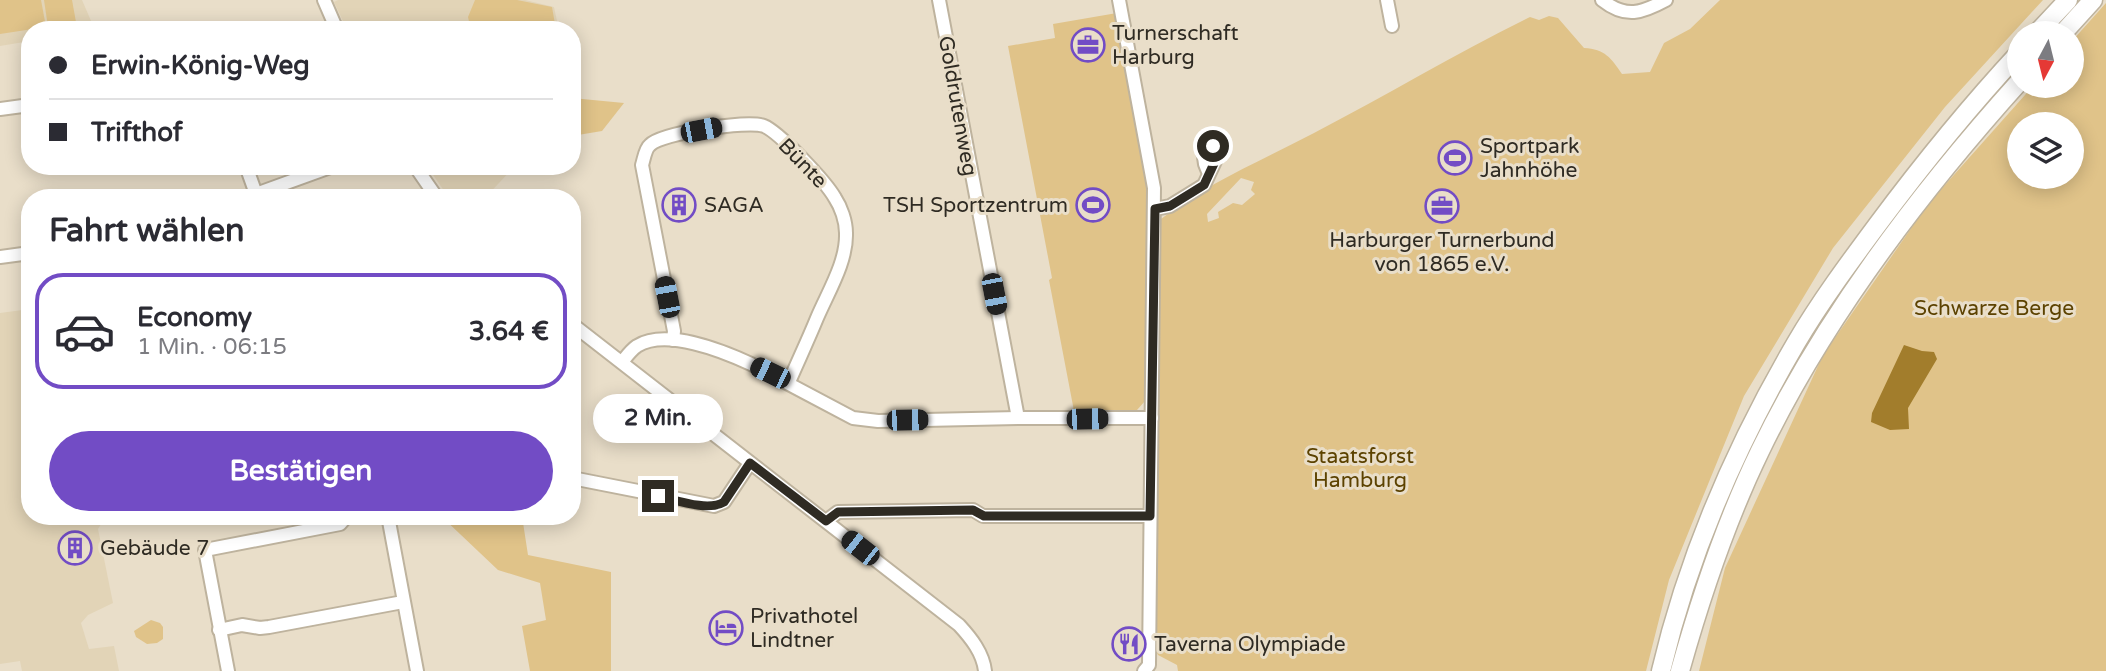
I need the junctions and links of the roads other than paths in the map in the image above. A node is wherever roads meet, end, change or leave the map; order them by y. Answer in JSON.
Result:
{"nodes":[{"id":1,"x":324,"y":0,"type":"edge"},
{"id":2,"x":939,"y":0,"type":"edge"},
{"id":3,"x":1119,"y":0,"type":"edge"},
{"id":4,"x":1387,"y":0,"type":"edge"},
{"id":5,"x":1602,"y":0,"type":"edge"},
{"id":6,"x":1666,"y":0,"type":"edge"},
{"id":7,"x":2068,"y":0,"type":"edge"},
{"id":8,"x":2093,"y":0,"type":"edge"},
{"id":9,"x":333,"y":21,"type":"edge"},
{"id":10,"x":2048,"y":21,"type":"edge"},
{"id":11,"x":2074,"y":21,"type":"edge"},
{"id":12,"x":1392,"y":26,"type":"dead end"},
{"id":13,"x":2007,"y":66,"type":"edge"},
{"id":14,"x":2007,"y":97,"type":"edge"},
{"id":15,"x":21,"y":106,"type":"edge"},
{"id":16,"x":0,"y":109,"type":"edge"},
{"id":17,"x":1209,"y":174,"type":"dead end"},
{"id":18,"x":307,"y":175,"type":"edge"},
{"id":19,"x":269,"y":189,"type":"edge"},
{"id":20,"x":1155,"y":209,"type":"junction"},
{"id":21,"x":21,"y":254,"type":"edge"},
{"id":22,"x":0,"y":257,"type":"edge"},
{"id":23,"x":581,"y":331,"type":"edge"},
{"id":24,"x":673,"y":340,"type":"junction"},
{"id":25,"x":622,"y":362,"type":"junction"},
{"id":26,"x":789,"y":382,"type":"junction"},
{"id":27,"x":1018,"y":418,"type":"junction"},
{"id":28,"x":1152,"y":418,"type":"junction"},
{"id":29,"x":750,"y":463,"type":"junction"},
{"id":30,"x":581,"y":480,"type":"edge"},
{"id":31,"x":1150,"y":516,"type":"junction"},
{"id":32,"x":826,"y":521,"type":"junction"},
{"id":33,"x":335,"y":525,"type":"edge"},
{"id":34,"x":390,"y":525,"type":"edge"},
{"id":35,"x":403,"y":602,"type":"junction"},
{"id":36,"x":219,"y":630,"type":"junction"},
{"id":37,"x":1147,"y":668,"type":"edge"},
{"id":38,"x":228,"y":671,"type":"edge"},
{"id":39,"x":417,"y":671,"type":"edge"},
{"id":40,"x":985,"y":671,"type":"edge"},
{"id":41,"x":1661,"y":671,"type":"edge"},
{"id":42,"x":1680,"y":671,"type":"edge"}],
"edges":[{"from":1,"to":9,"type":"street"},
{"from":2,"to":27,"type":"street","name":"Goldrutenweg"},
{"from":3,"to":20,"type":"street"},
{"from":4,"to":12,"type":"street"},
{"from":5,"to":6,"type":"street"},
{"from":7,"to":10,"type":"highway"},
{"from":8,"to":11,"type":"highway"},
{"from":13,"to":41,"type":"highway"},
{"from":14,"to":42,"type":"highway"},
{"from":15,"to":16,"type":"street"},
{"from":17,"to":20,"type":"street"},
{"from":18,"to":19,"type":"street"},
{"from":20,"to":28,"type":"street"},
{"from":21,"to":22,"type":"street"},
{"from":23,"to":25,"type":"street"},
{"from":24,"to":25,"type":"street"},
{"from":24,"to":26,"type":"street"},
{"from":24,"to":26,"type":"street","name":"Bünte"},
{"from":25,"to":29,"type":"street"},
{"from":26,"to":27,"type":"street"},
{"from":27,"to":28,"type":"street"},
{"from":28,"to":31,"type":"street"},
{"from":29,"to":30,"type":"street"},
{"from":29,"to":32,"type":"street"},
{"from":31,"to":32,"type":"street"},
{"from":31,"to":37,"type":"street"},
{"from":32,"to":40,"type":"street"},
{"from":33,"to":36,"type":"street"},
{"from":34,"to":35,"type":"street"},
{"from":35,"to":36,"type":"street"},
{"from":35,"to":39,"type":"street"},
{"from":36,"to":38,"type":"street"}]}
